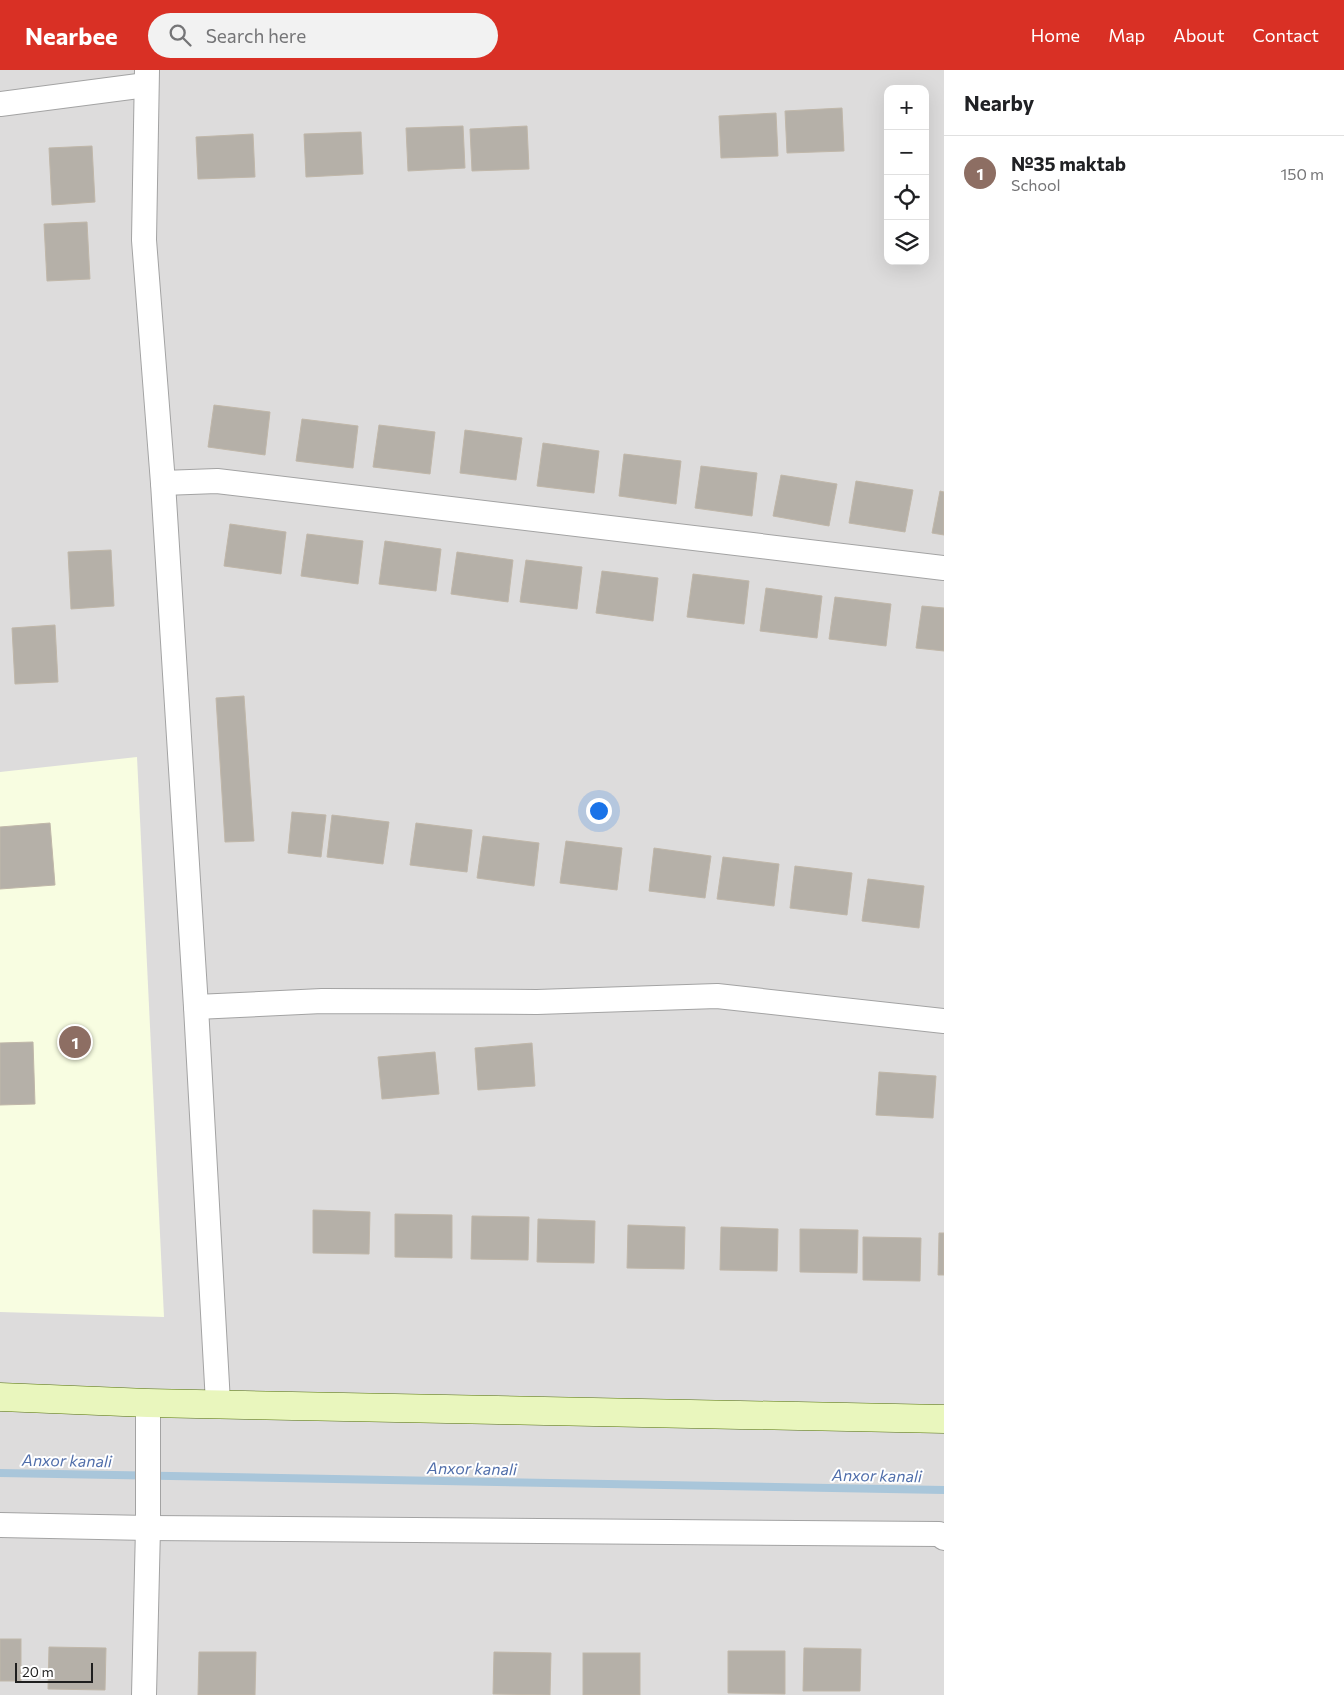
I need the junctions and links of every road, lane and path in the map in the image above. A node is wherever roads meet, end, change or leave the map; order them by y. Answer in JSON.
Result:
{"nodes":[{"id":1,"x":147,"y":77,"type":"edge"},
{"id":2,"x":0,"y":104,"type":"edge"},
{"id":3,"x":163,"y":483,"type":"junction"},
{"id":4,"x":944,"y":568,"type":"edge"},
{"id":5,"x":196,"y":1007,"type":"junction"},
{"id":6,"x":944,"y":1021,"type":"edge"},
{"id":7,"x":0,"y":1397,"type":"edge"},
{"id":8,"x":148,"y":1403,"type":"junction"},
{"id":9,"x":218,"y":1403,"type":"junction"},
{"id":10,"x":944,"y":1418,"type":"edge"},
{"id":11,"x":0,"y":1525,"type":"edge"},
{"id":12,"x":148,"y":1528,"type":"junction"},
{"id":13,"x":944,"y":1538,"type":"edge"},
{"id":14,"x":144,"y":1695,"type":"edge"}],
"edges":[{"from":1,"to":2,"type":"street"},
{"from":1,"to":3,"type":"street"},
{"from":3,"to":4,"type":"street"},
{"from":3,"to":5,"type":"street"},
{"from":5,"to":6,"type":"street"},
{"from":5,"to":9,"type":"street"},
{"from":7,"to":8,"type":"street"},
{"from":8,"to":9,"type":"street"},
{"from":8,"to":12,"type":"street"},
{"from":9,"to":10,"type":"street"},
{"from":11,"to":12,"type":"street"},
{"from":12,"to":13,"type":"street"},
{"from":12,"to":14,"type":"street"}]}
